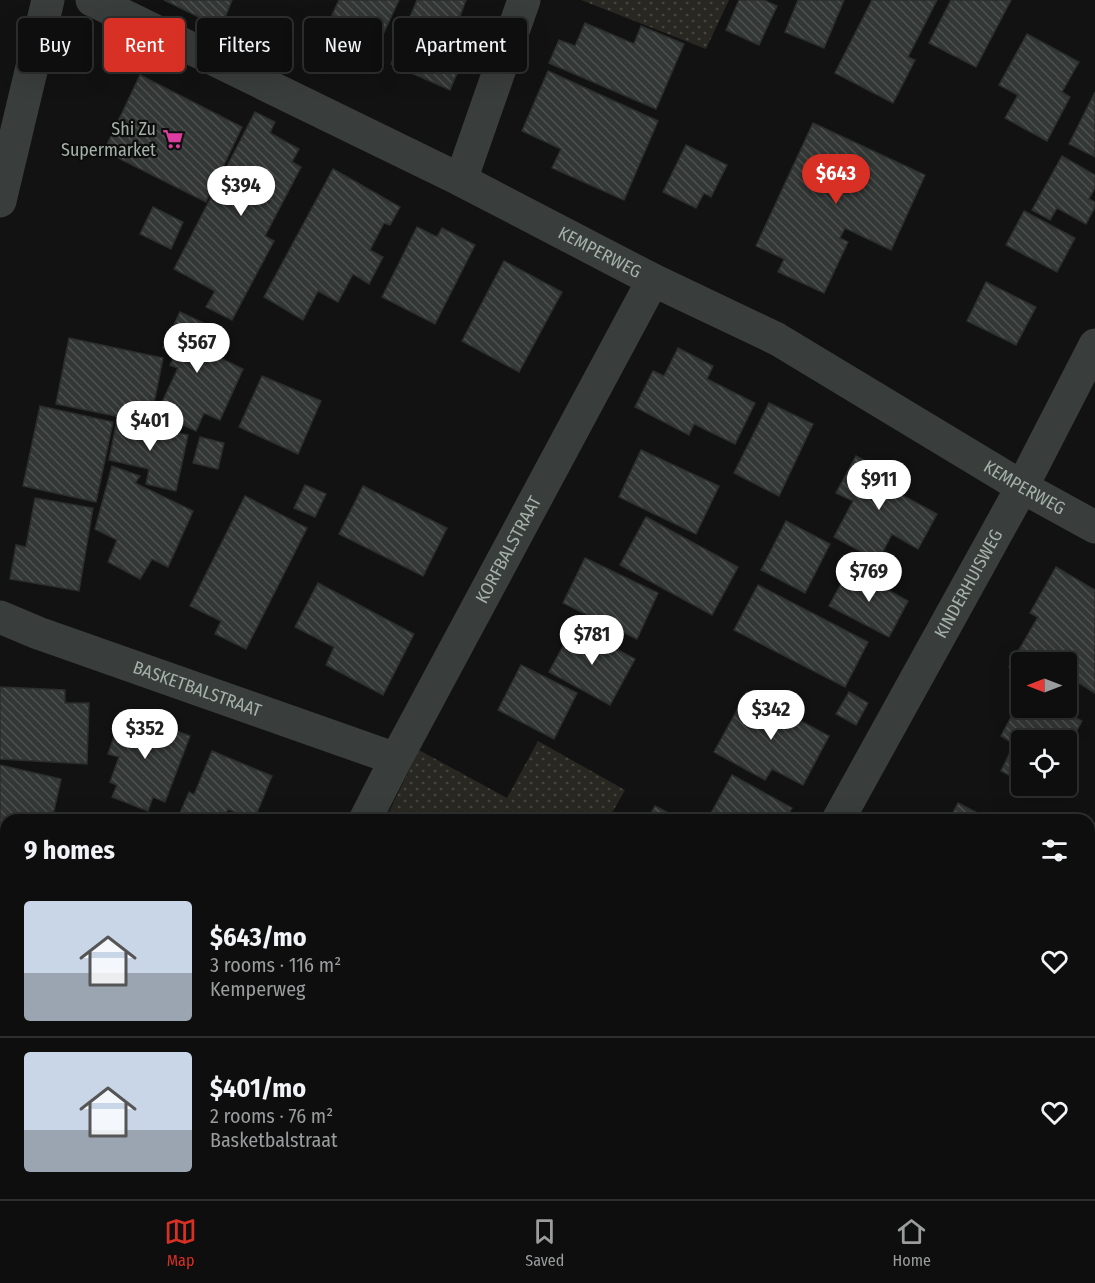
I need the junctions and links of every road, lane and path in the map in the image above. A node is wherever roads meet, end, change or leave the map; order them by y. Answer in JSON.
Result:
{"nodes":[{"id":1,"x":48,"y":0,"type":"edge"},
{"id":2,"x":92,"y":0,"type":"edge"},
{"id":3,"x":524,"y":0,"type":"edge"},
{"id":4,"x":461,"y":180,"type":"junction"},
{"id":5,"x":0,"y":201,"type":"edge"},
{"id":6,"x":653,"y":280,"type":"junction"},
{"id":7,"x":1095,"y":345,"type":"edge"},
{"id":8,"x":1022,"y":487,"type":"junction"},
{"id":9,"x":1095,"y":527,"type":"edge"},
{"id":10,"x":0,"y":617,"type":"edge"},
{"id":11,"x":396,"y":759,"type":"junction"},
{"id":12,"x":368,"y":814,"type":"edge"},
{"id":13,"x":841,"y":814,"type":"edge"}],
"edges":[{"from":1,"to":5,"type":"street"},
{"from":2,"to":4,"type":"street","name":"KEMPERWEG"},
{"from":3,"to":4,"type":"street"},
{"from":4,"to":6,"type":"street","name":"KEMPERWEG"},
{"from":6,"to":8,"type":"street","name":"KEMPERWEG"},
{"from":6,"to":11,"type":"street","name":"KORFBALSTRAAT"},
{"from":7,"to":8,"type":"street","name":"KINDERHUISWEG"},
{"from":8,"to":9,"type":"street","name":"KEMPERWEG"},
{"from":8,"to":13,"type":"street","name":"KINDERHUISWEG"},
{"from":10,"to":11,"type":"street","name":"BASKETBALSTRAAT"},
{"from":11,"to":12,"type":"street","name":"KORFBALSTRAAT"}]}
